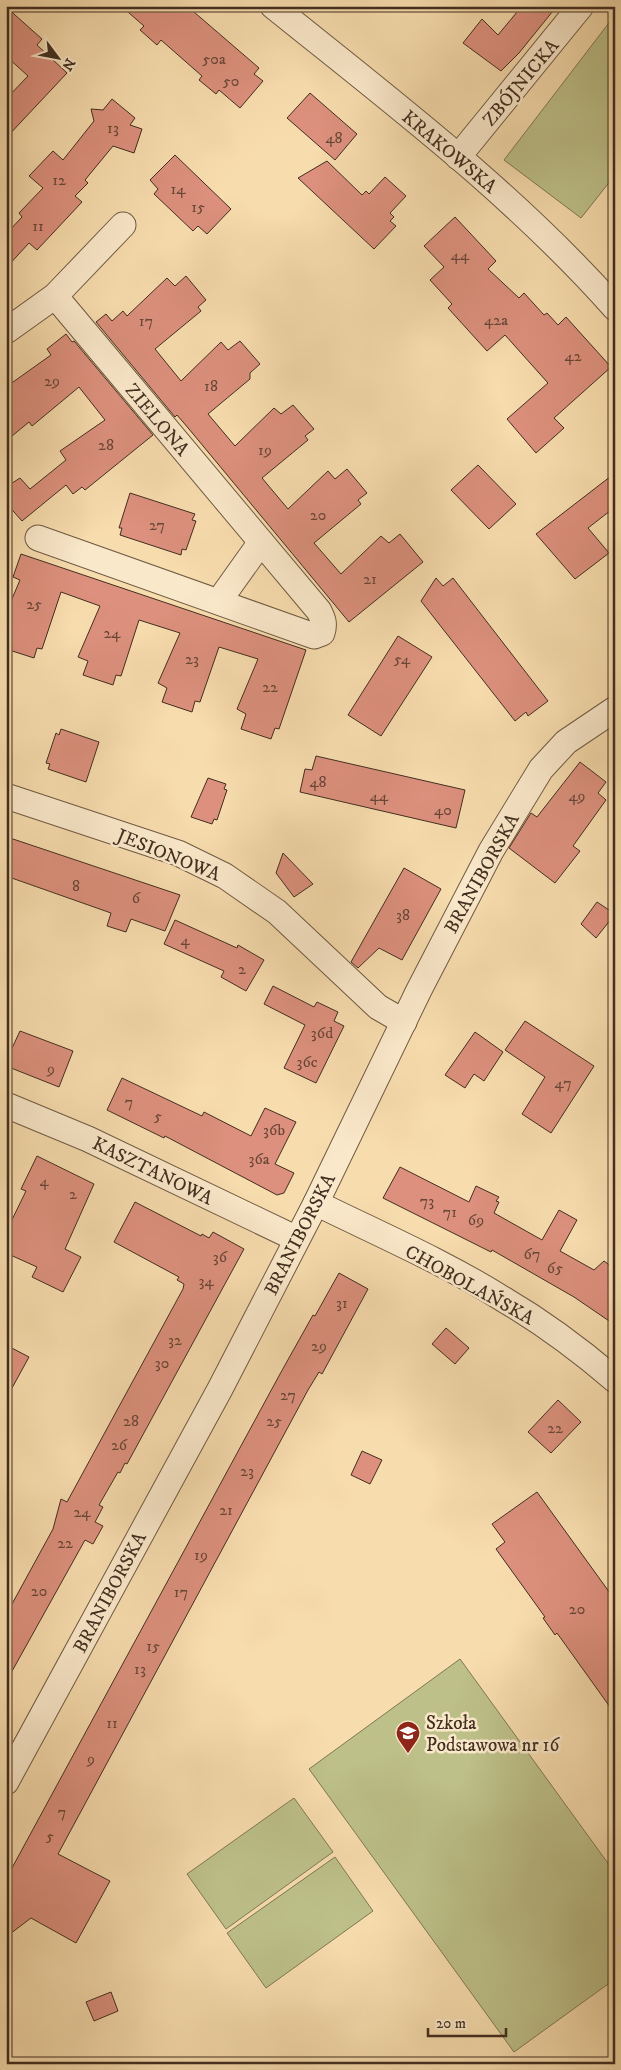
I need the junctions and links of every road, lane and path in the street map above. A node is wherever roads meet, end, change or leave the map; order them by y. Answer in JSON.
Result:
{"nodes":[{"id":1,"x":273,"y":6,"type":"edge"},
{"id":2,"x":581,"y":6,"type":"edge"},
{"id":3,"x":458,"y":157,"type":"junction"},
{"id":4,"x":123,"y":225,"type":"dead end"},
{"id":5,"x":55,"y":296,"type":"junction"},
{"id":6,"x":615,"y":308,"type":"edge"},
{"id":7,"x":6,"y":331,"type":"edge"},
{"id":8,"x":38,"y":538,"type":"dead end"},
{"id":9,"x":261,"y":542,"type":"junction"},
{"id":10,"x":219,"y":601,"type":"junction"},
{"id":11,"x":615,"y":708,"type":"edge"},
{"id":12,"x":6,"y":796,"type":"edge"},
{"id":13,"x":404,"y":1022,"type":"junction"},
{"id":14,"x":6,"y":1104,"type":"edge"},
{"id":15,"x":316,"y":1203,"type":"junction"},
{"id":16,"x":297,"y":1239,"type":"junction"},
{"id":17,"x":615,"y":1380,"type":"edge"},
{"id":18,"x":9,"y":1769,"type":"edge"}],
"edges":[{"from":1,"to":3,"type":"street","name":"KRAKOWSKA"},
{"from":2,"to":3,"type":"street","name":"ZBÓJNICKA"},
{"from":3,"to":6,"type":"street","name":"KRAKOWSKA"},
{"from":4,"to":5,"type":"street"},
{"from":5,"to":7,"type":"street"},
{"from":5,"to":9,"type":"street","name":"ZIELONA"},
{"from":8,"to":10,"type":"street","name":"ZIELONA"},
{"from":9,"to":10,"type":"street"},
{"from":9,"to":10,"type":"street","name":"ZIELONA"},
{"from":11,"to":13,"type":"street","name":"BRANIBORSKA"},
{"from":12,"to":13,"type":"street","name":"JESIONOWA"},
{"from":13,"to":15,"type":"street","name":"BRANIBORSKA"},
{"from":14,"to":16,"type":"street","name":"KASZTANOWA"},
{"from":15,"to":16,"type":"street","name":"BRANIBORSKA"},
{"from":15,"to":17,"type":"street","name":"CHOBOLAŃSKA"},
{"from":16,"to":18,"type":"street","name":"BRANIBORSKA"}]}
